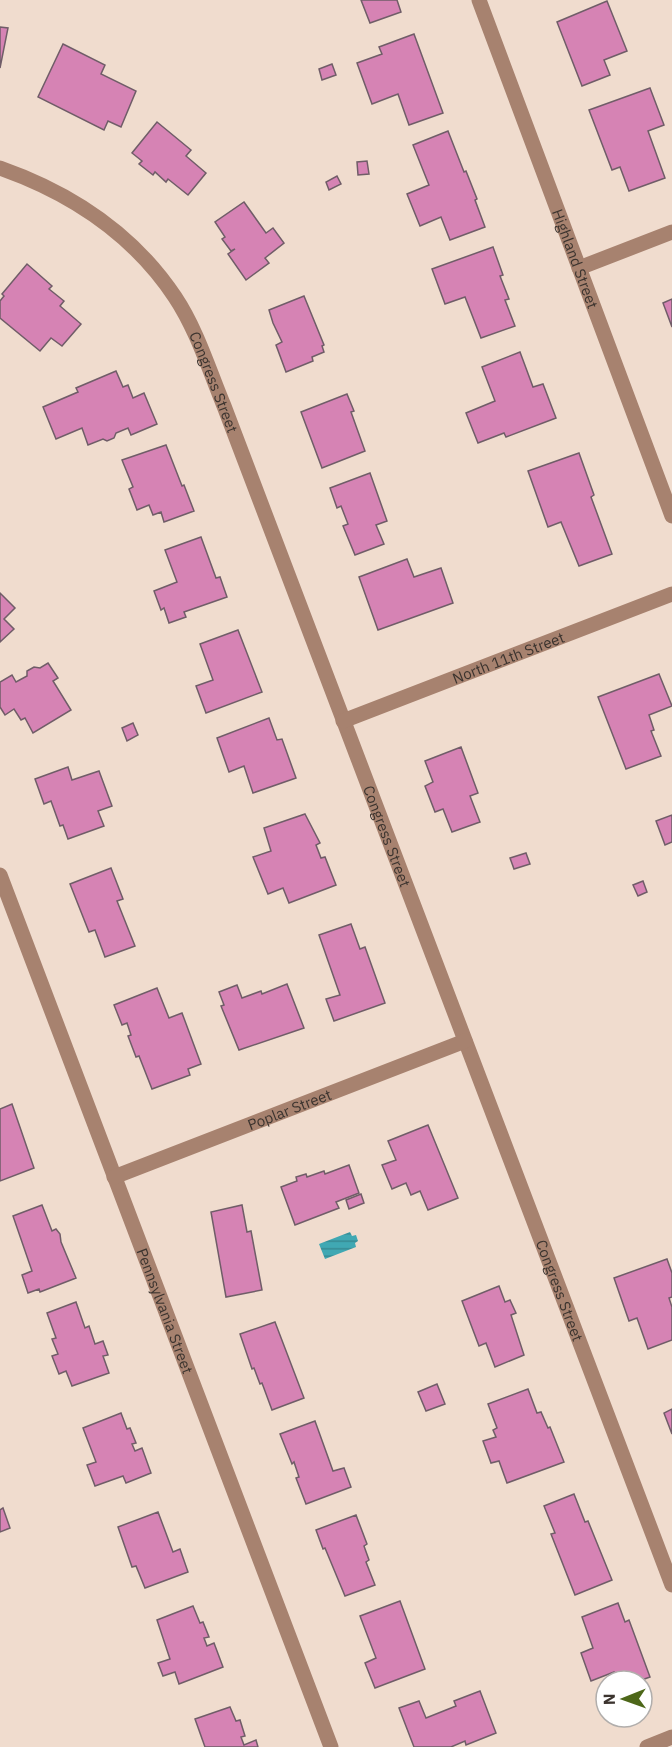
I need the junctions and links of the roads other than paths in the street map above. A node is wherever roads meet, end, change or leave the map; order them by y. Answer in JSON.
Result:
{"nodes":[{"id":1,"x":479,"y":0,"type":"edge"},
{"id":2,"x":0,"y":168,"type":"edge"},
{"id":3,"x":672,"y":232,"type":"edge"},
{"id":4,"x":579,"y":268,"type":"junction"},
{"id":5,"x":672,"y":516,"type":"edge"},
{"id":6,"x":672,"y":594,"type":"edge"},
{"id":7,"x":343,"y":721,"type":"junction"},
{"id":8,"x":0,"y":875,"type":"edge"},
{"id":9,"x":465,"y":1041,"type":"junction"},
{"id":10,"x":114,"y":1177,"type":"junction"},
{"id":11,"x":672,"y":1585,"type":"edge"},
{"id":12,"x":672,"y":1737,"type":"edge"},
{"id":13,"x":331,"y":1747,"type":"edge"},
{"id":14,"x":647,"y":1747,"type":"edge"}],
"edges":[{"from":1,"to":4,"type":"street","name":"Highland Street"},
{"from":2,"to":7,"type":"street","name":"Congress Street"},
{"from":3,"to":4,"type":"street"},
{"from":4,"to":5,"type":"street","name":"Highland Street"},
{"from":6,"to":7,"type":"street","name":"North 11th Street"},
{"from":7,"to":9,"type":"street","name":"Congress Street"},
{"from":8,"to":10,"type":"street","name":"Pennsylvania Street"},
{"from":9,"to":10,"type":"street","name":"Poplar Street"},
{"from":9,"to":11,"type":"street","name":"Congress Street"},
{"from":10,"to":13,"type":"street","name":"Pennsylvania Street"},
{"from":12,"to":14,"type":"street"}]}
